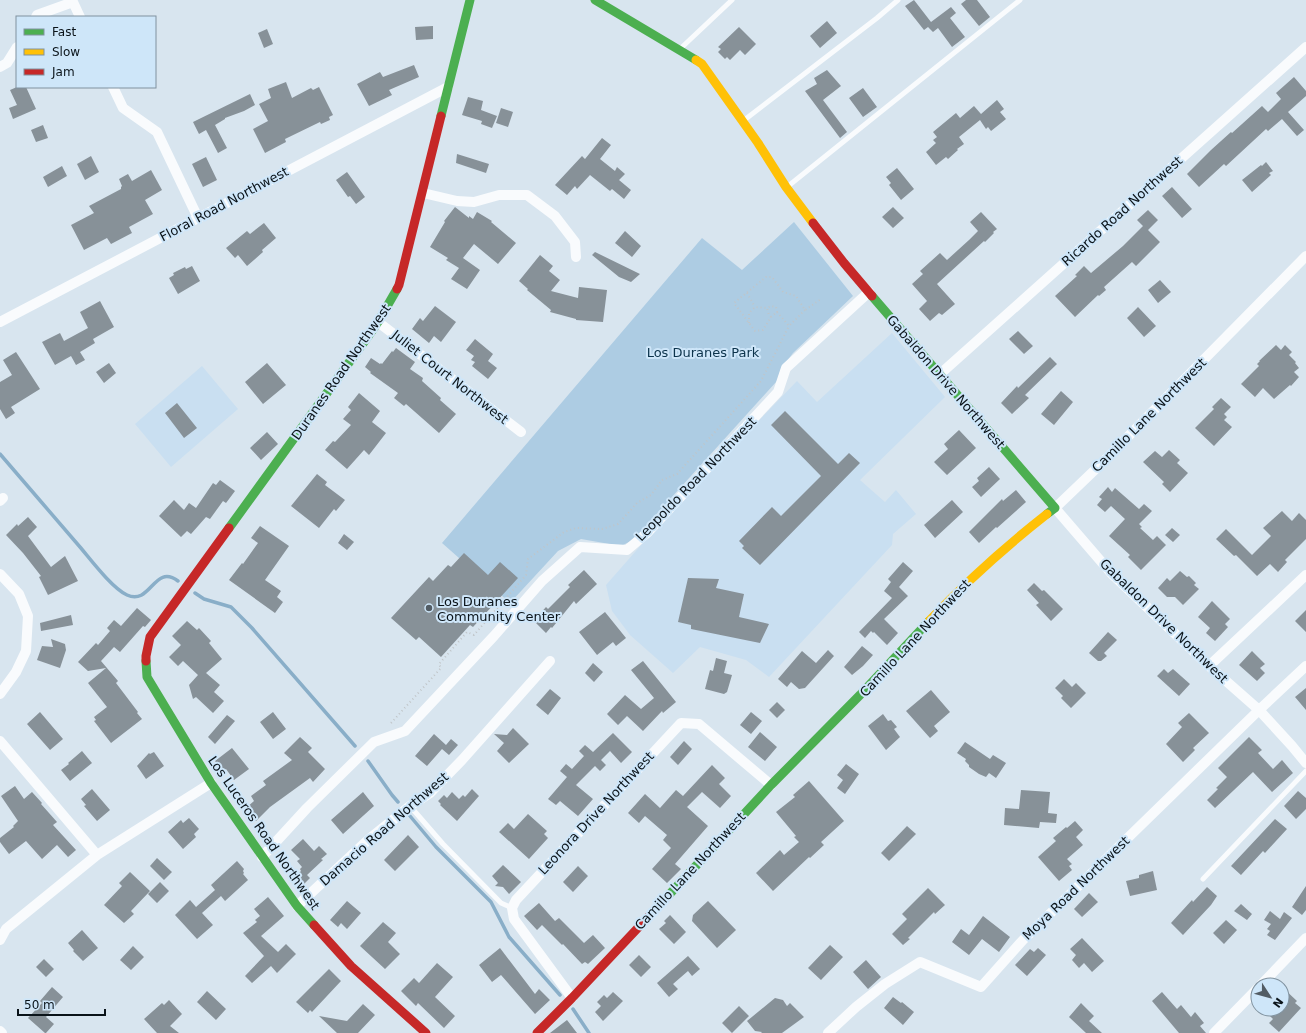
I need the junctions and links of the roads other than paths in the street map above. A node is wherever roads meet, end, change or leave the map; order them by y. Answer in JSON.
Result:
{"nodes":[{"id":1,"x":470,"y":0,"type":"edge"},
{"id":2,"x":596,"y":0,"type":"edge"},
{"id":3,"x":732,"y":0,"type":"edge"},
{"id":4,"x":898,"y":0,"type":"edge"},
{"id":5,"x":1020,"y":0,"type":"edge"},
{"id":6,"x":36,"y":16,"type":"edge"},
{"id":7,"x":80,"y":16,"type":"edge"},
{"id":8,"x":1306,"y":47,"type":"edge"},
{"id":9,"x":16,"y":49,"type":"edge"},
{"id":10,"x":680,"y":50,"type":"junction"},
{"id":11,"x":0,"y":67,"type":"edge"},
{"id":12,"x":448,"y":87,"type":"junction"},
{"id":13,"x":113,"y":88,"type":"edge"},
{"id":14,"x":742,"y":121,"type":"junction"},
{"id":15,"x":786,"y":188,"type":"junction"},
{"id":16,"x":422,"y":193,"type":"junction"},
{"id":17,"x":198,"y":218,"type":"junction"},
{"id":18,"x":1306,"y":256,"type":"edge"},
{"id":19,"x":576,"y":257,"type":"dead end"},
{"id":20,"x":869,"y":292,"type":"junction"},
{"id":21,"x":0,"y":322,"type":"edge"},
{"id":22,"x":378,"y":322,"type":"junction"},
{"id":23,"x":939,"y":375,"type":"junction"},
{"id":24,"x":521,"y":432,"type":"dead end"},
{"id":25,"x":1055,"y":508,"type":"junction"},
{"id":26,"x":0,"y":574,"type":"edge"},
{"id":27,"x":1306,"y":575,"type":"edge"},
{"id":28,"x":150,"y":637,"type":"joint"},
{"id":29,"x":550,"y":661,"type":"dead end"},
{"id":30,"x":1209,"y":666,"type":"junction"},
{"id":31,"x":1306,"y":666,"type":"edge"},
{"id":32,"x":0,"y":694,"type":"edge"},
{"id":33,"x":1259,"y":710,"type":"junction"},
{"id":34,"x":0,"y":742,"type":"edge"},
{"id":35,"x":1306,"y":763,"type":"edge"},
{"id":36,"x":1306,"y":771,"type":"edge"},
{"id":37,"x":211,"y":783,"type":"junction"},
{"id":38,"x":771,"y":785,"type":"junction"},
{"id":39,"x":410,"y":806,"type":"junction"},
{"id":40,"x":97,"y":855,"type":"junction"},
{"id":41,"x":262,"y":857,"type":"junction"},
{"id":42,"x":1203,"y":878,"type":"dead end"},
{"id":43,"x":297,"y":906,"type":"junction"},
{"id":44,"x":512,"y":908,"type":"junction"},
{"id":45,"x":1306,"y":938,"type":"edge"},
{"id":46,"x":0,"y":940,"type":"edge"},
{"id":47,"x":1269,"y":977,"type":"edge"},
{"id":48,"x":1250,"y":996,"type":"edge"},
{"id":49,"x":572,"y":998,"type":"junction"},
{"id":50,"x":0,"y":1031,"type":"edge"},
{"id":51,"x":2,"y":1033,"type":"edge"},
{"id":52,"x":426,"y":1033,"type":"edge"},
{"id":53,"x":537,"y":1033,"type":"edge"},
{"id":54,"x":828,"y":1033,"type":"edge"},
{"id":55,"x":1214,"y":1033,"type":"edge"}],
"edges":[{"from":1,"to":12,"type":"street","name":"Duranes Road Northwest"},
{"from":2,"to":10,"type":"street","name":"Gabaldon Drive Northwest"},
{"from":3,"to":10,"type":"lane"},
{"from":4,"to":14,"type":"lane"},
{"from":5,"to":15,"type":"lane"},
{"from":6,"to":7,"type":"street"},
{"from":8,"to":23,"type":"street","name":"Ricardo Road Northwest"},
{"from":9,"to":11,"type":"street"},
{"from":10,"to":14,"type":"street","name":"Gabaldon Drive Northwest"},
{"from":12,"to":16,"type":"street","name":"Duranes Road Northwest"},
{"from":12,"to":17,"type":"street","name":"Floral Road Northwest"},
{"from":13,"to":17,"type":"street"},
{"from":14,"to":15,"type":"street","name":"Gabaldon Drive Northwest"},
{"from":15,"to":20,"type":"street","name":"Gabaldon Drive Northwest"},
{"from":16,"to":19,"type":"street"},
{"from":16,"to":22,"type":"street","name":"Duranes Road Northwest"},
{"from":17,"to":21,"type":"street","name":"Floral Road Northwest"},
{"from":18,"to":25,"type":"street","name":"Camillo Lane Northwest"},
{"from":20,"to":23,"type":"street","name":"Gabaldon Drive Northwest"},
{"from":20,"to":41,"type":"street","name":"Leopoldo Road Northwest"},
{"from":22,"to":24,"type":"street","name":"Juliet Court Northwest"},
{"from":22,"to":28,"type":"street","name":"Duranes Road Northwest"},
{"from":23,"to":25,"type":"street","name":"Gabaldon Drive Northwest"},
{"from":25,"to":30,"type":"street","name":"Gabaldon Drive Northwest"},
{"from":25,"to":38,"type":"street","name":"Camillo Lane Northwest"},
{"from":26,"to":32,"type":"street"},
{"from":27,"to":30,"type":"street"},
{"from":28,"to":37,"type":"street","name":"Los Luceros Road Northwest"},
{"from":29,"to":39,"type":"street","name":"Damacio Road Northwest"},
{"from":30,"to":33,"type":"street","name":"Gabaldon Drive Northwest"},
{"from":31,"to":33,"type":"street","name":"Moya Road Northwest"},
{"from":33,"to":35,"type":"street","name":"Gabaldon Drive Northwest"},
{"from":33,"to":54,"type":"street","name":"Moya Road Northwest"},
{"from":34,"to":40,"type":"street"},
{"from":36,"to":42,"type":"lane"},
{"from":37,"to":40,"type":"street"},
{"from":37,"to":41,"type":"street","name":"Los Luceros Road Northwest"},
{"from":38,"to":44,"type":"street","name":"Leonora Drive Northwest"},
{"from":38,"to":49,"type":"street","name":"Camillo Lane Northwest"},
{"from":39,"to":43,"type":"street","name":"Damacio Road Northwest"},
{"from":39,"to":44,"type":"lane"},
{"from":40,"to":46,"type":"street"},
{"from":41,"to":43,"type":"street","name":"Los Luceros Road Northwest"},
{"from":43,"to":52,"type":"street","name":"Los Luceros Road Northwest"},
{"from":44,"to":49,"type":"street"},
{"from":45,"to":47,"type":"street"},
{"from":48,"to":55,"type":"street"},
{"from":49,"to":53,"type":"street","name":"Camillo Lane Northwest"},
{"from":50,"to":51,"type":"street"}]}
